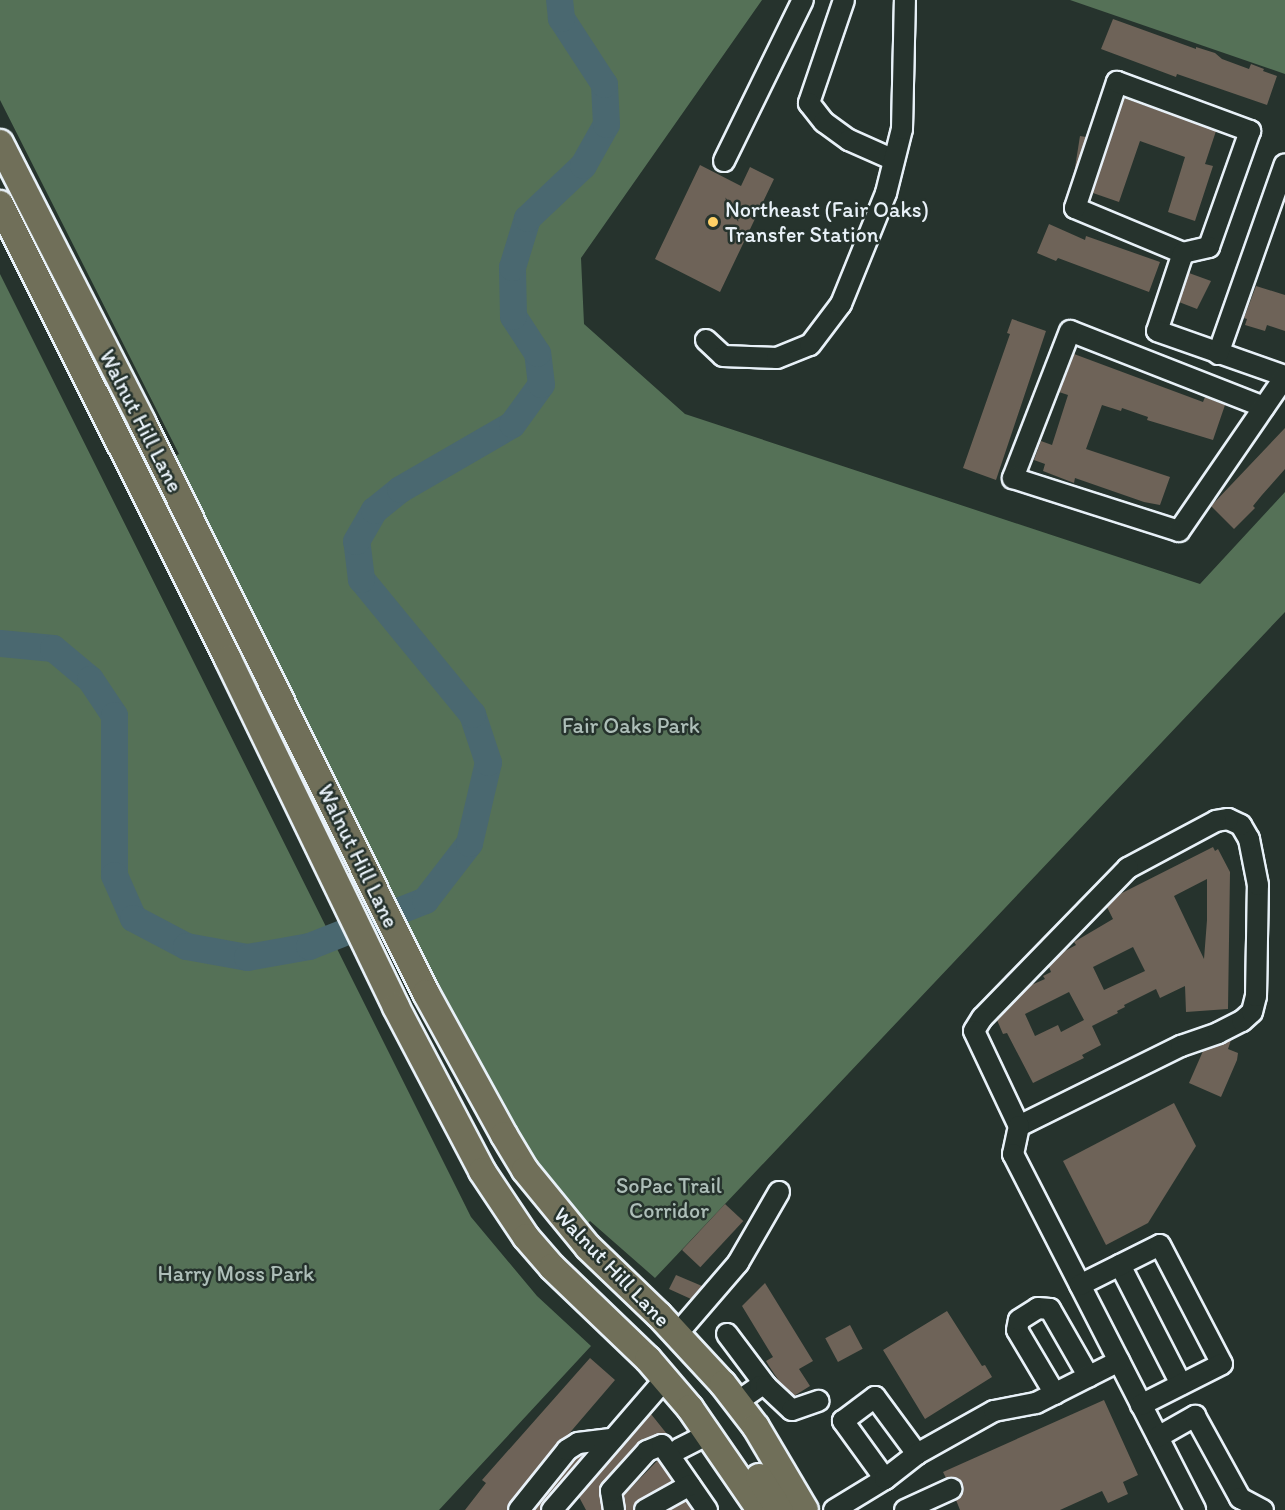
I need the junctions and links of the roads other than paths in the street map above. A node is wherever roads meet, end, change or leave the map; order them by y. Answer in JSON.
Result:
{"nodes":[{"id":1,"x":803,"y":0,"type":"edge"},
{"id":2,"x":844,"y":0,"type":"edge"},
{"id":3,"x":905,"y":0,"type":"edge"},
{"id":4,"x":0,"y":143,"type":"edge"},
{"id":5,"x":894,"y":160,"type":"junction"},
{"id":6,"x":724,"y":162,"type":"dead end"},
{"id":7,"x":1285,"y":164,"type":"edge"},
{"id":8,"x":0,"y":204,"type":"edge"},
{"id":9,"x":1183,"y":253,"type":"junction"},
{"id":10,"x":706,"y":339,"type":"dead end"},
{"id":11,"x":1218,"y":354,"type":"junction"},
{"id":12,"x":1285,"y":376,"type":"edge"},
{"id":13,"x":1263,"y":407,"type":"junction"},
{"id":14,"x":1019,"y":1126,"type":"junction"},
{"id":15,"x":779,"y":1192,"type":"dead end"},
{"id":16,"x":1120,"y":1265,"type":"junction"},
{"id":17,"x":1080,"y":1285,"type":"junction"},
{"id":18,"x":727,"y":1334,"type":"dead end"},
{"id":19,"x":685,"y":1342,"type":"junction"},
{"id":20,"x":1119,"y":1361,"type":"junction"},
{"id":21,"x":1089,"y":1377,"type":"junction"},
{"id":22,"x":665,"y":1379,"type":"junction"},
{"id":23,"x":1181,"y":1384,"type":"junction"},
{"id":24,"x":766,"y":1386,"type":"junction"},
{"id":25,"x":1055,"y":1394,"type":"junction"},
{"id":26,"x":818,"y":1401,"type":"dead end"},
{"id":27,"x":737,"y":1402,"type":"junction"},
{"id":28,"x":1141,"y":1405,"type":"junction"},
{"id":29,"x":709,"y":1434,"type":"junction"},
{"id":30,"x":1158,"y":1437,"type":"junction"},
{"id":31,"x":613,"y":1439,"type":"junction"},
{"id":32,"x":679,"y":1449,"type":"dead end"},
{"id":33,"x":917,"y":1454,"type":"junction"},
{"id":34,"x":731,"y":1465,"type":"junction"},
{"id":35,"x":885,"y":1479,"type":"junction"},
{"id":36,"x":690,"y":1485,"type":"junction"},
{"id":37,"x":951,"y":1489,"type":"dead end"},
{"id":38,"x":562,"y":1505,"type":"edge"},
{"id":39,"x":841,"y":1508,"type":"edge"},
{"id":40,"x":519,"y":1510,"type":"edge"},
{"id":41,"x":614,"y":1510,"type":"edge"},
{"id":42,"x":645,"y":1510,"type":"edge"},
{"id":43,"x":707,"y":1510,"type":"edge"},
{"id":44,"x":760,"y":1510,"type":"edge"},
{"id":45,"x":780,"y":1510,"type":"edge"},
{"id":46,"x":805,"y":1510,"type":"edge"},
{"id":47,"x":905,"y":1510,"type":"edge"},
{"id":48,"x":1196,"y":1510,"type":"edge"},
{"id":49,"x":1263,"y":1510,"type":"edge"}],
"edges":[{"from":1,"to":6,"type":"street"},
{"from":2,"to":5,"type":"street"},
{"from":3,"to":5,"type":"street"},
{"from":4,"to":19,"type":"main road","name":"Walnut Hill Lane"},
{"from":5,"to":10,"type":"street"},
{"from":7,"to":11,"type":"street"},
{"from":8,"to":22,"type":"main road","name":"Walnut Hill Lane"},
{"from":9,"to":9,"type":"street"},
{"from":9,"to":11,"type":"street"},
{"from":11,"to":12,"type":"street"},
{"from":12,"to":13,"type":"street"},
{"from":13,"to":13,"type":"street"},
{"from":14,"to":14,"type":"street"},
{"from":14,"to":17,"type":"street"},
{"from":15,"to":19,"type":"street"},
{"from":16,"to":17,"type":"street"},
{"from":16,"to":23,"type":"street"},
{"from":16,"to":23,"type":"street"},
{"from":17,"to":20,"type":"street"},
{"from":18,"to":24,"type":"street"},
{"from":19,"to":22,"type":"main road"},
{"from":19,"to":27,"type":"main road","name":"Walnut Hill Lane"},
{"from":20,"to":21,"type":"street"},
{"from":20,"to":28,"type":"street"},
{"from":21,"to":25,"type":"street"},
{"from":21,"to":25,"type":"street"},
{"from":22,"to":29,"type":"main road","name":"Walnut Hill Lane"},
{"from":22,"to":31,"type":"street"},
{"from":23,"to":28,"type":"street"},
{"from":24,"to":26,"type":"street"},
{"from":24,"to":27,"type":"street"},
{"from":25,"to":33,"type":"street"},
{"from":27,"to":46,"type":"main road","name":"Walnut Hill Lane"},
{"from":28,"to":30,"type":"street"},
{"from":29,"to":32,"type":"street"},
{"from":29,"to":34,"type":"main road","name":"Walnut Hill Lane"},
{"from":30,"to":48,"type":"street"},
{"from":30,"to":49,"type":"street"},
{"from":31,"to":38,"type":"street"},
{"from":31,"to":40,"type":"street"},
{"from":33,"to":35,"type":"street"},
{"from":33,"to":35,"type":"street"},
{"from":34,"to":44,"type":"main road","name":"Walnut Hill Lane"},
{"from":34,"to":45,"type":"main road"},
{"from":35,"to":39,"type":"street"},
{"from":36,"to":41,"type":"street"},
{"from":36,"to":42,"type":"street"},
{"from":36,"to":43,"type":"street"},
{"from":37,"to":47,"type":"street"}]}
